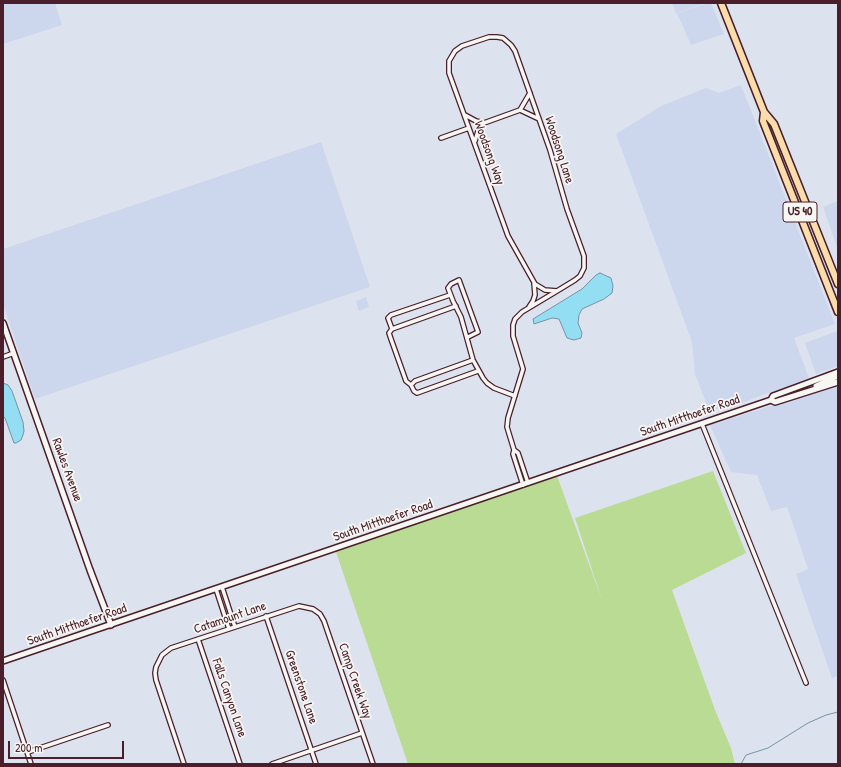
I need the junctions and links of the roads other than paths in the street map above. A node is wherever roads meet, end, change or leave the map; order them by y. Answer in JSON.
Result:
{"nodes":[{"id":1,"x":721,"y":3,"type":"edge"},
{"id":2,"x":475,"y":42,"type":"joint"},
{"id":3,"x":530,"y":93,"type":"junction"},
{"id":4,"x":520,"y":110,"type":"junction"},
{"id":5,"x":764,"y":112,"type":"junction"},
{"id":6,"x":464,"y":115,"type":"junction"},
{"id":7,"x":539,"y":119,"type":"junction"},
{"id":8,"x":484,"y":123,"type":"junction"},
{"id":9,"x":469,"y":128,"type":"junction"},
{"id":10,"x":441,"y":138,"type":"dead end"},
{"id":11,"x":475,"y":142,"type":"junction"},
{"id":12,"x":533,"y":281,"type":"junction"},
{"id":13,"x":838,"y":284,"type":"edge"},
{"id":14,"x":559,"y":290,"type":"junction"},
{"id":15,"x":450,"y":295,"type":"junction"},
{"id":16,"x":456,"y":306,"type":"junction"},
{"id":17,"x":527,"y":309,"type":"junction"},
{"id":18,"x":838,"y":312,"type":"edge"},
{"id":19,"x":3,"y":323,"type":"edge"},
{"id":20,"x":392,"y":328,"type":"junction"},
{"id":21,"x":468,"y":337,"type":"junction"},
{"id":22,"x":14,"y":353,"type":"junction"},
{"id":23,"x":3,"y":357,"type":"edge"},
{"id":24,"x":473,"y":360,"type":"junction"},
{"id":25,"x":478,"y":371,"type":"junction"},
{"id":26,"x":838,"y":372,"type":"edge"},
{"id":27,"x":838,"y":376,"type":"edge"},
{"id":28,"x":838,"y":382,"type":"edge"},
{"id":29,"x":412,"y":385,"type":"junction"},
{"id":30,"x":813,"y":390,"type":"junction"},
{"id":31,"x":515,"y":396,"type":"junction"},
{"id":32,"x":771,"y":400,"type":"junction"},
{"id":33,"x":702,"y":424,"type":"junction"},
{"id":34,"x":525,"y":484,"type":"junction"},
{"id":35,"x":222,"y":587,"type":"junction"},
{"id":36,"x":216,"y":589,"type":"junction"},
{"id":37,"x":313,"y":609,"type":"joint"},
{"id":38,"x":266,"y":616,"type":"junction"},
{"id":39,"x":110,"y":625,"type":"junction"},
{"id":40,"x":235,"y":627,"type":"junction"},
{"id":41,"x":229,"y":629,"type":"junction"},
{"id":42,"x":198,"y":639,"type":"junction"},
{"id":43,"x":3,"y":662,"type":"edge"},
{"id":44,"x":3,"y":680,"type":"edge"},
{"id":45,"x":806,"y":683,"type":"dead end"},
{"id":46,"x":108,"y":725,"type":"dead end"},
{"id":47,"x":362,"y":733,"type":"junction"},
{"id":48,"x":312,"y":750,"type":"junction"},
{"id":49,"x":28,"y":752,"type":"junction"},
{"id":50,"x":31,"y":764,"type":"edge"},
{"id":51,"x":184,"y":764,"type":"edge"},
{"id":52,"x":240,"y":764,"type":"edge"},
{"id":53,"x":272,"y":764,"type":"edge"},
{"id":54,"x":316,"y":764,"type":"edge"},
{"id":55,"x":373,"y":764,"type":"edge"}],
"edges":[{"from":1,"to":5,"type":"main road","number":"US 40"},
{"from":2,"to":3,"type":"street","name":"Woodsong Lane"},
{"from":2,"to":6,"type":"street","name":"Woodsong Way"},
{"from":3,"to":4,"type":"street"},
{"from":3,"to":7,"type":"street","name":"Woodsong Lane"},
{"from":4,"to":7,"type":"street"},
{"from":4,"to":8,"type":"street"},
{"from":5,"to":13,"type":"main road","number":"US 40"},
{"from":5,"to":18,"type":"main road","number":"US 40"},
{"from":6,"to":8,"type":"street"},
{"from":6,"to":9,"type":"street","name":"Woodsong Way"},
{"from":7,"to":14,"type":"street","name":"Woodsong Lane"},
{"from":8,"to":11,"type":"street"},
{"from":9,"to":10,"type":"street"},
{"from":9,"to":11,"type":"street","name":"Woodsong Way"},
{"from":11,"to":12,"type":"street","name":"Woodsong Way"},
{"from":12,"to":14,"type":"street"},
{"from":12,"to":17,"type":"street"},
{"from":14,"to":17,"type":"street","name":"Woodsong Lane"},
{"from":15,"to":16,"type":"street"},
{"from":15,"to":20,"type":"street"},
{"from":15,"to":21,"type":"street"},
{"from":16,"to":20,"type":"street"},
{"from":16,"to":21,"type":"street"},
{"from":17,"to":31,"type":"street"},
{"from":19,"to":22,"type":"main road","name":"Rawles Avenue"},
{"from":20,"to":29,"type":"street"},
{"from":21,"to":24,"type":"street"},
{"from":22,"to":23,"type":"street"},
{"from":22,"to":39,"type":"main road","name":"Rawles Avenue"},
{"from":24,"to":25,"type":"street"},
{"from":24,"to":29,"type":"street"},
{"from":25,"to":29,"type":"street"},
{"from":25,"to":31,"type":"street"},
{"from":26,"to":32,"type":"main road","name":"South Mitthoefer Road"},
{"from":27,"to":30,"type":"main road"},
{"from":28,"to":30,"type":"main road","name":"South Mitthoefer Road"},
{"from":30,"to":32,"type":"main road","name":"South Mitthoefer Road"},
{"from":31,"to":34,"type":"street"},
{"from":32,"to":33,"type":"main road","name":"South Mitthoefer Road"},
{"from":33,"to":34,"type":"main road","name":"South Mitthoefer Road"},
{"from":33,"to":45,"type":"street"},
{"from":34,"to":35,"type":"main road","name":"South Mitthoefer Road"},
{"from":35,"to":36,"type":"main road","name":"South Mitthoefer Road"},
{"from":35,"to":40,"type":"street"},
{"from":36,"to":39,"type":"main road","name":"South Mitthoefer Road"},
{"from":36,"to":41,"type":"street"},
{"from":37,"to":38,"type":"street","name":"Catamount Lane"},
{"from":37,"to":47,"type":"street","name":"Camp Creek Way"},
{"from":38,"to":40,"type":"street","name":"Catamount Lane"},
{"from":38,"to":48,"type":"street","name":"Greenstone Lane"},
{"from":39,"to":43,"type":"main road","name":"South Mitthoefer Road"},
{"from":40,"to":41,"type":"street","name":"Catamount Lane"},
{"from":41,"to":42,"type":"street","name":"Catamount Lane"},
{"from":42,"to":51,"type":"street","name":"Catamount Lane"},
{"from":42,"to":52,"type":"street","name":"Falls Canyon Lane"},
{"from":44,"to":49,"type":"street"},
{"from":46,"to":49,"type":"street"},
{"from":47,"to":48,"type":"street"},
{"from":47,"to":55,"type":"street","name":"Camp Creek Way"},
{"from":48,"to":53,"type":"street"},
{"from":48,"to":54,"type":"street","name":"Greenstone Lane"},
{"from":49,"to":50,"type":"street"}]}
